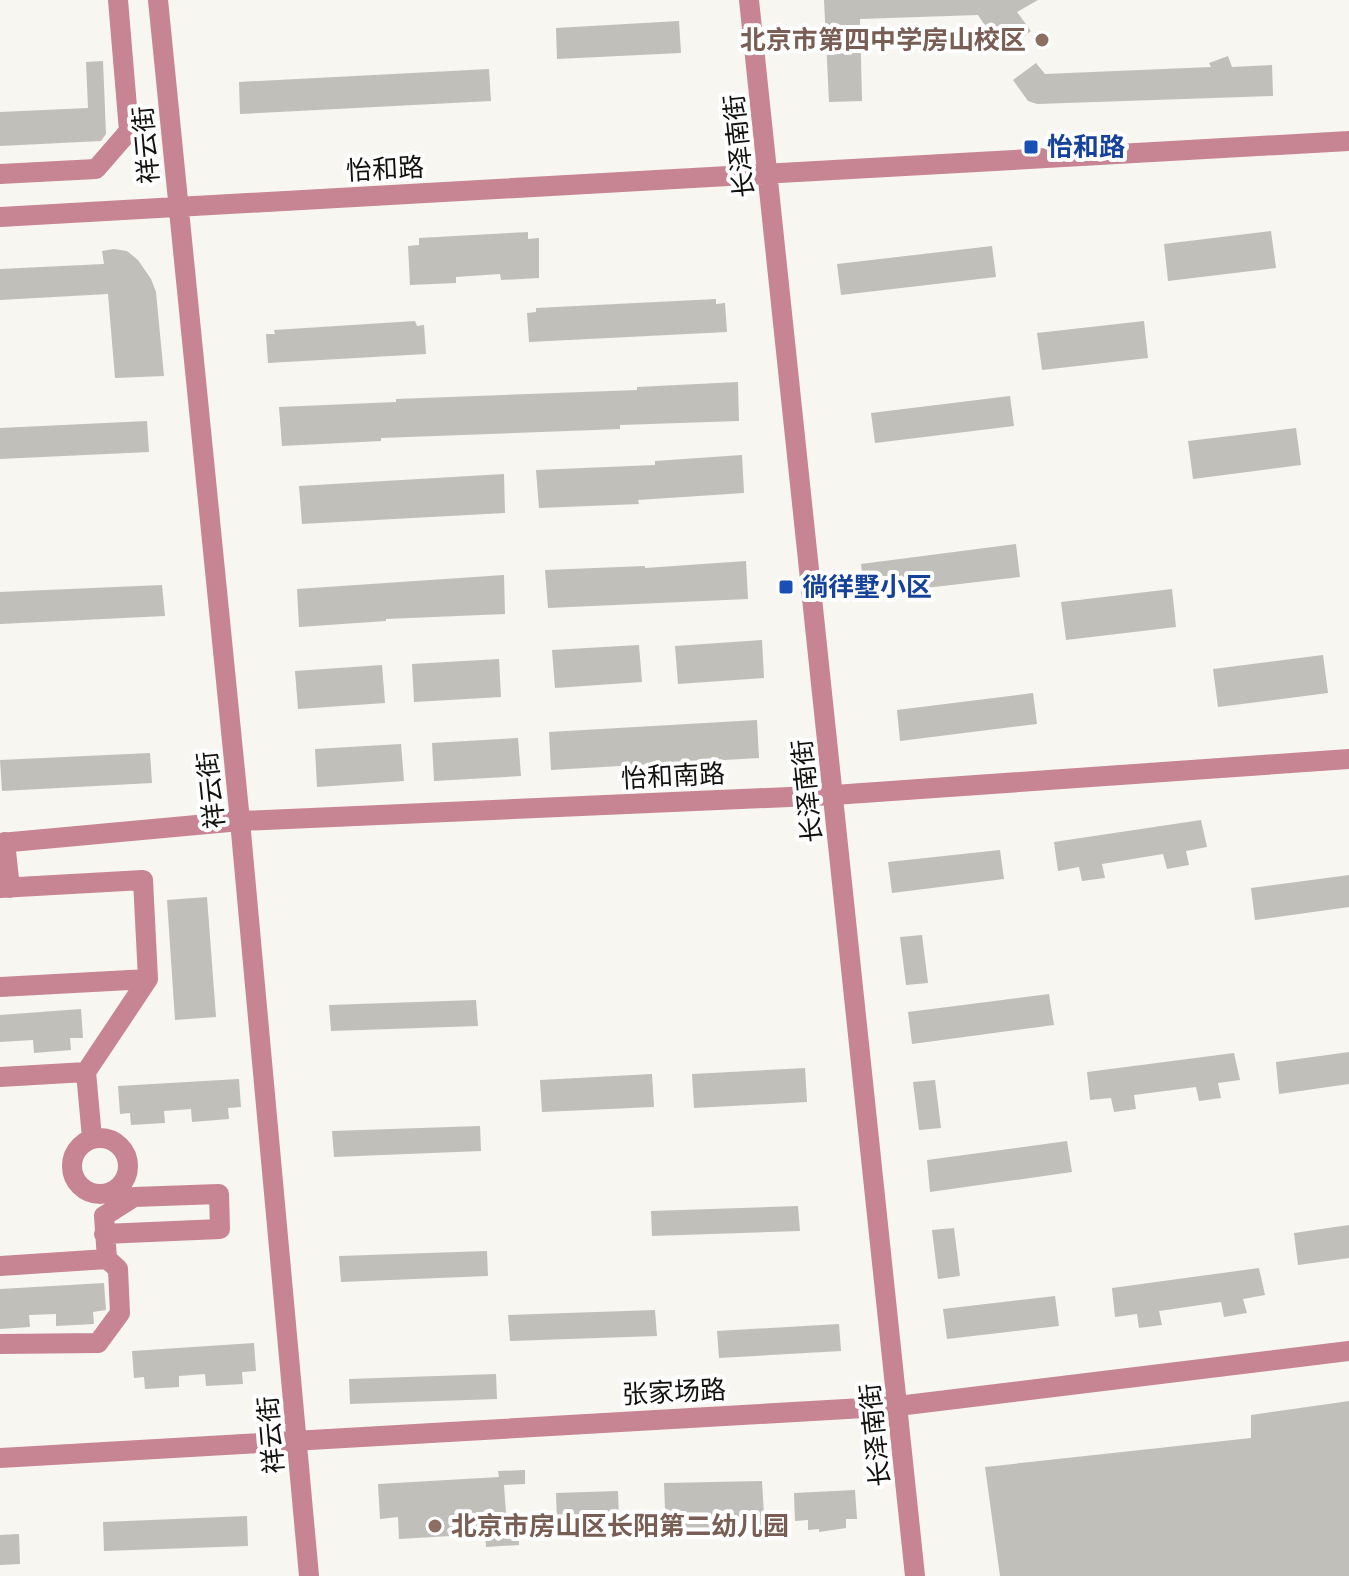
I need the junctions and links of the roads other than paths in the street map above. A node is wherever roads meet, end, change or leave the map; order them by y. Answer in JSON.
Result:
{"nodes":[{"id":1,"x":118,"y":0,"type":"edge"},
{"id":2,"x":158,"y":0,"type":"edge"},
{"id":3,"x":749,"y":0,"type":"edge"},
{"id":4,"x":1349,"y":141,"type":"edge"},
{"id":5,"x":768,"y":173,"type":"junction"},
{"id":6,"x":0,"y":174,"type":"edge"},
{"id":7,"x":178,"y":206,"type":"junction"},
{"id":8,"x":0,"y":217,"type":"edge"},
{"id":9,"x":1349,"y":759,"type":"edge"},
{"id":10,"x":834,"y":795,"type":"junction"},
{"id":11,"x":240,"y":821,"type":"junction"},
{"id":12,"x":2,"y":842,"type":"edge"},
{"id":13,"x":5,"y":888,"type":"edge"},
{"id":14,"x":148,"y":979,"type":"junction"},
{"id":15,"x":0,"y":987,"type":"edge"},
{"id":16,"x":86,"y":1072,"type":"junction"},
{"id":17,"x":0,"y":1077,"type":"edge"},
{"id":18,"x":92,"y":1138,"type":"junction"},
{"id":19,"x":112,"y":1200,"type":"junction"},
{"id":20,"x":104,"y":1234,"type":"junction"},
{"id":21,"x":107,"y":1259,"type":"junction"},
{"id":22,"x":0,"y":1266,"type":"edge"},
{"id":23,"x":0,"y":1344,"type":"edge"},
{"id":24,"x":1349,"y":1351,"type":"edge"},
{"id":25,"x":898,"y":1406,"type":"junction"},
{"id":26,"x":297,"y":1439,"type":"junction"},
{"id":27,"x":0,"y":1458,"type":"edge"},
{"id":28,"x":309,"y":1576,"type":"edge"},
{"id":29,"x":915,"y":1576,"type":"edge"}],
"edges":[{"from":1,"to":6,"type":"street"},
{"from":2,"to":7,"type":"street","name":"祥云街"},
{"from":3,"to":5,"type":"street","name":"长泽南街"},
{"from":4,"to":5,"type":"street","name":"怡和路"},
{"from":5,"to":7,"type":"street","name":"怡和路"},
{"from":5,"to":10,"type":"street","name":"长泽南街"},
{"from":7,"to":8,"type":"street","name":"怡和路"},
{"from":7,"to":11,"type":"street","name":"祥云街"},
{"from":9,"to":10,"type":"street","name":"怡和南路"},
{"from":10,"to":11,"type":"street","name":"怡和南路"},
{"from":10,"to":25,"type":"street","name":"长泽南街"},
{"from":11,"to":12,"type":"street","name":"怡和南路"},
{"from":11,"to":26,"type":"street","name":"祥云街"},
{"from":12,"to":13,"type":"street"},
{"from":13,"to":14,"type":"street"},
{"from":14,"to":15,"type":"street"},
{"from":14,"to":16,"type":"street"},
{"from":16,"to":17,"type":"street"},
{"from":16,"to":18,"type":"street"},
{"from":18,"to":19,"type":"street"},
{"from":18,"to":19,"type":"street"},
{"from":19,"to":20,"type":"street"},
{"from":19,"to":20,"type":"street"},
{"from":20,"to":21,"type":"street"},
{"from":21,"to":22,"type":"street"},
{"from":21,"to":23,"type":"street"},
{"from":24,"to":25,"type":"street","name":"张家场路"},
{"from":25,"to":26,"type":"street","name":"张家场路"},
{"from":25,"to":29,"type":"street","name":"长泽南街"},
{"from":26,"to":27,"type":"street","name":"张家场路"},
{"from":26,"to":28,"type":"street","name":"祥云街"}]}
